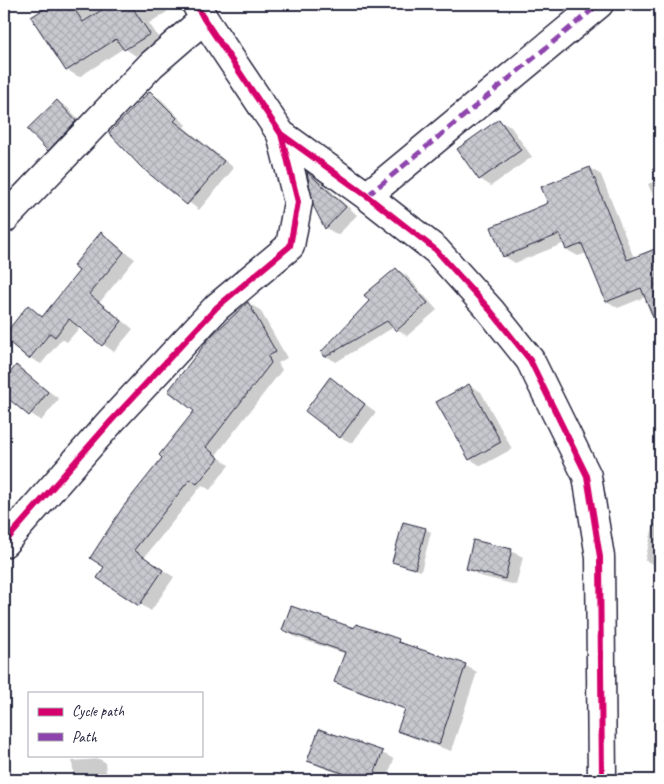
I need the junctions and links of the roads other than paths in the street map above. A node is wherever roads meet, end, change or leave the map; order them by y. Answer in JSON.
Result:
{"nodes":[{"id":1,"x":599,"y":4,"type":"edge"},
{"id":2,"x":200,"y":11,"type":"edge"},
{"id":3,"x":281,"y":134,"type":"junction"},
{"id":4,"x":367,"y":196,"type":"junction"},
{"id":5,"x":4,"y":219,"type":"edge"},
{"id":6,"x":4,"y":543,"type":"edge"},
{"id":7,"x":602,"y":780,"type":"edge"}],
"edges":[{"from":1,"to":4,"type":"street"},
{"from":2,"to":3,"type":"street"},
{"from":2,"to":5,"type":"street"},
{"from":3,"to":4,"type":"street"},
{"from":3,"to":6,"type":"street"},
{"from":4,"to":7,"type":"street"}]}
